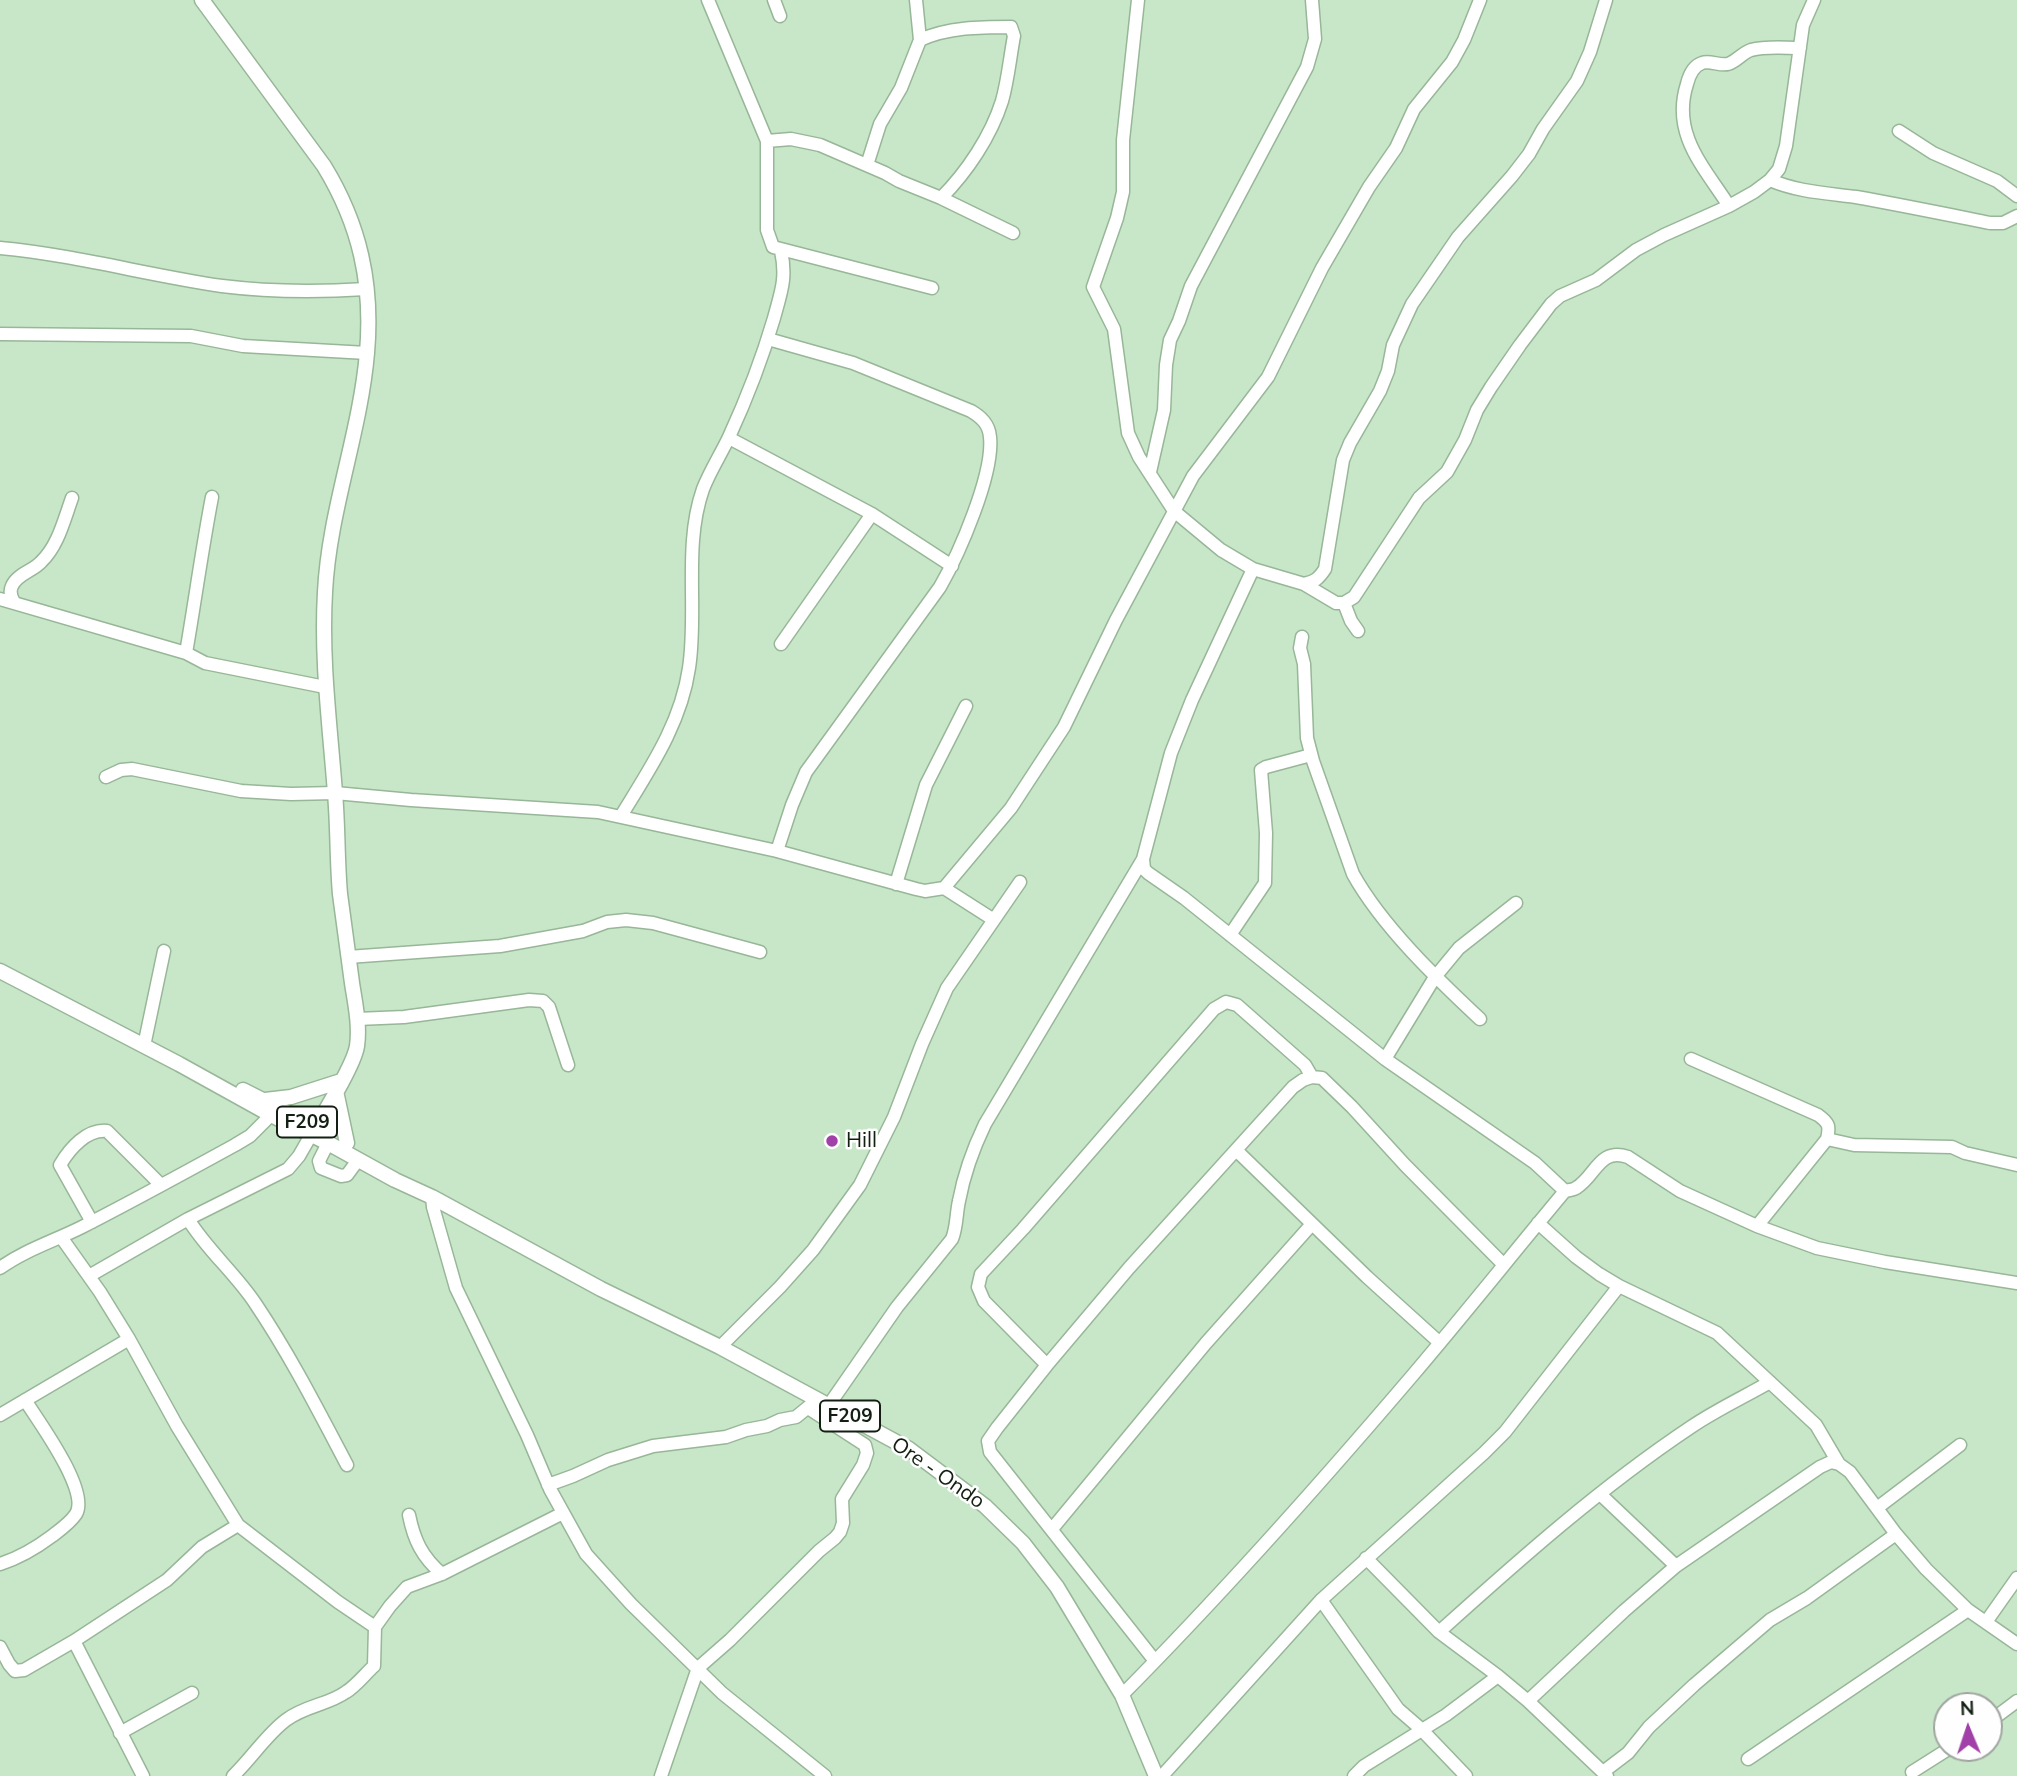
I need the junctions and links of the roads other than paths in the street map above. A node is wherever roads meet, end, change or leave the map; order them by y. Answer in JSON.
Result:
{"nodes":[{"id":1,"x":202,"y":0,"type":"edge"},
{"id":2,"x":708,"y":0,"type":"edge"},
{"id":3,"x":775,"y":0,"type":"edge"},
{"id":4,"x":916,"y":0,"type":"edge"},
{"id":5,"x":1138,"y":0,"type":"edge"},
{"id":6,"x":1312,"y":0,"type":"edge"},
{"id":7,"x":1480,"y":0,"type":"edge"},
{"id":8,"x":1605,"y":0,"type":"edge"},
{"id":9,"x":1814,"y":0,"type":"edge"},
{"id":10,"x":779,"y":16,"type":"dead end"},
{"id":11,"x":920,"y":40,"type":"junction"},
{"id":12,"x":1800,"y":48,"type":"junction"},
{"id":13,"x":1899,"y":131,"type":"dead end"},
{"id":14,"x":767,"y":141,"type":"junction"},
{"id":15,"x":867,"y":165,"type":"junction"},
{"id":16,"x":1770,"y":180,"type":"junction"},
{"id":17,"x":2017,"y":195,"type":"edge"},
{"id":18,"x":941,"y":198,"type":"junction"},
{"id":19,"x":1729,"y":206,"type":"junction"},
{"id":20,"x":2017,"y":216,"type":"edge"},
{"id":21,"x":1013,"y":233,"type":"dead end"},
{"id":22,"x":0,"y":248,"type":"edge"},
{"id":23,"x":781,"y":251,"type":"junction"},
{"id":24,"x":932,"y":288,"type":"dead end"},
{"id":25,"x":366,"y":289,"type":"junction"},
{"id":26,"x":0,"y":334,"type":"edge"},
{"id":27,"x":768,"y":340,"type":"junction"},
{"id":28,"x":367,"y":354,"type":"junction"},
{"id":29,"x":729,"y":438,"type":"junction"},
{"id":30,"x":1150,"y":472,"type":"junction"},
{"id":31,"x":212,"y":496,"type":"dead end"},
{"id":32,"x":72,"y":498,"type":"dead end"},
{"id":33,"x":1174,"y":511,"type":"junction"},
{"id":34,"x":872,"y":514,"type":"junction"},
{"id":35,"x":952,"y":566,"type":"junction"},
{"id":36,"x":1253,"y":569,"type":"junction"},
{"id":37,"x":1304,"y":584,"type":"junction"},
{"id":38,"x":0,"y":599,"type":"edge"},
{"id":39,"x":14,"y":602,"type":"junction"},
{"id":40,"x":1344,"y":603,"type":"junction"},
{"id":41,"x":1358,"y":631,"type":"dead end"},
{"id":42,"x":1302,"y":637,"type":"dead end"},
{"id":43,"x":781,"y":644,"type":"dead end"},
{"id":44,"x":186,"y":653,"type":"junction"},
{"id":45,"x":325,"y":687,"type":"junction"},
{"id":46,"x":966,"y":706,"type":"dead end"},
{"id":47,"x":1311,"y":755,"type":"junction"},
{"id":48,"x":106,"y":777,"type":"dead end"},
{"id":49,"x":335,"y":793,"type":"junction"},
{"id":50,"x":621,"y":816,"type":"junction"},
{"id":51,"x":777,"y":851,"type":"junction"},
{"id":52,"x":1143,"y":859,"type":"junction"},
{"id":53,"x":1020,"y":882,"type":"dead end"},
{"id":54,"x":896,"y":884,"type":"junction"},
{"id":55,"x":944,"y":888,"type":"junction"},
{"id":56,"x":1516,"y":903,"type":"dead end"},
{"id":57,"x":994,"y":920,"type":"junction"},
{"id":58,"x":1230,"y":935,"type":"junction"},
{"id":59,"x":164,"y":951,"type":"dead end"},
{"id":60,"x":760,"y":952,"type":"dead end"},
{"id":61,"x":348,"y":957,"type":"junction"},
{"id":62,"x":0,"y":971,"type":"edge"},
{"id":63,"x":1436,"y":977,"type":"junction"},
{"id":64,"x":357,"y":1019,"type":"junction"},
{"id":65,"x":1480,"y":1020,"type":"dead end"},
{"id":66,"x":144,"y":1046,"type":"junction"},
{"id":67,"x":1385,"y":1059,"type":"junction"},
{"id":68,"x":1691,"y":1059,"type":"dead end"},
{"id":69,"x":568,"y":1065,"type":"dead end"},
{"id":70,"x":186,"y":1068,"type":"junction"},
{"id":71,"x":1312,"y":1077,"type":"junction"},
{"id":72,"x":338,"y":1086,"type":"junction"},
{"id":73,"x":264,"y":1100,"type":"junction"},
{"id":74,"x":271,"y":1115,"type":"junction"},
{"id":75,"x":313,"y":1131,"type":"junction"},
{"id":76,"x":1827,"y":1139,"type":"junction"},
{"id":77,"x":328,"y":1143,"type":"junction"},
{"id":78,"x":347,"y":1143,"type":"junction"},
{"id":79,"x":1237,"y":1151,"type":"junction"},
{"id":80,"x":358,"y":1160,"type":"junction"},
{"id":81,"x":2017,"y":1165,"type":"edge"},
{"id":82,"x":161,"y":1185,"type":"junction"},
{"id":83,"x":1565,"y":1191,"type":"junction"},
{"id":84,"x":426,"y":1194,"type":"junction"},
{"id":85,"x":188,"y":1219,"type":"junction"},
{"id":86,"x":92,"y":1222,"type":"junction"},
{"id":87,"x":1538,"y":1223,"type":"junction"},
{"id":88,"x":1311,"y":1224,"type":"junction"},
{"id":89,"x":1757,"y":1226,"type":"junction"},
{"id":90,"x":61,"y":1237,"type":"junction"},
{"id":91,"x":1504,"y":1265,"type":"junction"},
{"id":92,"x":0,"y":1268,"type":"edge"},
{"id":93,"x":89,"y":1276,"type":"junction"},
{"id":94,"x":2017,"y":1283,"type":"edge"},
{"id":95,"x":1619,"y":1286,"type":"junction"},
{"id":96,"x":129,"y":1339,"type":"junction"},
{"id":97,"x":1440,"y":1343,"type":"junction"},
{"id":98,"x":720,"y":1347,"type":"junction"},
{"id":99,"x":1047,"y":1365,"type":"junction"},
{"id":100,"x":1770,"y":1382,"type":"junction"},
{"id":101,"x":25,"y":1400,"type":"junction"},
{"id":102,"x":818,"y":1404,"type":"junction"},
{"id":103,"x":0,"y":1415,"type":"edge"},
{"id":104,"x":1959,"y":1446,"type":"dead end"},
{"id":105,"x":1839,"y":1464,"type":"junction"},
{"id":106,"x":347,"y":1465,"type":"dead end"},
{"id":107,"x":548,"y":1485,"type":"junction"},
{"id":108,"x":1600,"y":1494,"type":"junction"},
{"id":109,"x":1877,"y":1508,"type":"junction"},
{"id":110,"x":563,"y":1513,"type":"junction"},
{"id":111,"x":409,"y":1515,"type":"dead end"},
{"id":112,"x":239,"y":1525,"type":"junction"},
{"id":113,"x":1052,"y":1529,"type":"junction"},
{"id":114,"x":1896,"y":1534,"type":"junction"},
{"id":115,"x":1367,"y":1558,"type":"junction"},
{"id":116,"x":0,"y":1564,"type":"edge"},
{"id":117,"x":1676,"y":1566,"type":"junction"},
{"id":118,"x":442,"y":1574,"type":"junction"},
{"id":119,"x":2017,"y":1578,"type":"edge"},
{"id":120,"x":1321,"y":1600,"type":"junction"},
{"id":121,"x":1968,"y":1610,"type":"junction"},
{"id":122,"x":1986,"y":1622,"type":"junction"},
{"id":123,"x":375,"y":1627,"type":"junction"},
{"id":124,"x":1439,"y":1632,"type":"junction"},
{"id":125,"x":74,"y":1641,"type":"junction"},
{"id":126,"x":2017,"y":1644,"type":"edge"},
{"id":127,"x":0,"y":1647,"type":"edge"},
{"id":128,"x":1155,"y":1661,"type":"junction"},
{"id":129,"x":698,"y":1668,"type":"junction"},
{"id":130,"x":1498,"y":1676,"type":"junction"},
{"id":131,"x":192,"y":1693,"type":"dead end"},
{"id":132,"x":1122,"y":1695,"type":"junction"},
{"id":133,"x":1528,"y":1702,"type":"junction"},
{"id":134,"x":1421,"y":1729,"type":"junction"},
{"id":135,"x":120,"y":1733,"type":"junction"},
{"id":136,"x":1748,"y":1759,"type":"dead end"},
{"id":137,"x":1933,"y":1759,"type":"edge"},
{"id":138,"x":1912,"y":1772,"type":"dead end"},
{"id":139,"x":1605,"y":1774,"type":"edge"},
{"id":140,"x":143,"y":1776,"type":"edge"},
{"id":141,"x":233,"y":1776,"type":"edge"},
{"id":142,"x":661,"y":1776,"type":"edge"},
{"id":143,"x":825,"y":1776,"type":"edge"},
{"id":144,"x":1156,"y":1776,"type":"edge"},
{"id":145,"x":1162,"y":1776,"type":"edge"},
{"id":146,"x":1354,"y":1776,"type":"edge"},
{"id":147,"x":1466,"y":1776,"type":"edge"}],
"edges":[{"from":1,"to":25,"type":"main road"},
{"from":2,"to":14,"type":"street"},
{"from":3,"to":10,"type":"street"},
{"from":4,"to":11,"type":"street"},
{"from":5,"to":30,"type":"street"},
{"from":6,"to":30,"type":"street"},
{"from":7,"to":33,"type":"street"},
{"from":8,"to":37,"type":"street"},
{"from":9,"to":12,"type":"street"},
{"from":11,"to":15,"type":"street"},
{"from":11,"to":18,"type":"street"},
{"from":12,"to":16,"type":"street"},
{"from":12,"to":19,"type":"street"},
{"from":13,"to":17,"type":"street"},
{"from":14,"to":15,"type":"street"},
{"from":14,"to":23,"type":"street"},
{"from":15,"to":18,"type":"street"},
{"from":16,"to":19,"type":"street"},
{"from":16,"to":20,"type":"street"},
{"from":18,"to":21,"type":"street"},
{"from":19,"to":40,"type":"street"},
{"from":22,"to":25,"type":"street"},
{"from":23,"to":24,"type":"street"},
{"from":23,"to":27,"type":"street"},
{"from":25,"to":28,"type":"main road"},
{"from":26,"to":28,"type":"street"},
{"from":27,"to":29,"type":"street"},
{"from":27,"to":35,"type":"street"},
{"from":28,"to":45,"type":"main road"},
{"from":29,"to":34,"type":"street"},
{"from":29,"to":50,"type":"street"},
{"from":30,"to":33,"type":"street"},
{"from":31,"to":44,"type":"street"},
{"from":32,"to":39,"type":"street"},
{"from":33,"to":36,"type":"street"},
{"from":33,"to":55,"type":"street"},
{"from":34,"to":35,"type":"street"},
{"from":34,"to":43,"type":"street"},
{"from":35,"to":51,"type":"street"},
{"from":36,"to":37,"type":"street"},
{"from":36,"to":52,"type":"street"},
{"from":37,"to":40,"type":"street"},
{"from":38,"to":39,"type":"street"},
{"from":39,"to":44,"type":"street"},
{"from":40,"to":41,"type":"street"},
{"from":42,"to":47,"type":"street"},
{"from":44,"to":45,"type":"street"},
{"from":45,"to":49,"type":"main road"},
{"from":46,"to":54,"type":"street"},
{"from":47,"to":58,"type":"street"},
{"from":47,"to":63,"type":"street"},
{"from":48,"to":49,"type":"street"},
{"from":49,"to":50,"type":"street"},
{"from":49,"to":61,"type":"main road"},
{"from":50,"to":51,"type":"street"},
{"from":51,"to":54,"type":"street"},
{"from":52,"to":58,"type":"street"},
{"from":52,"to":102,"type":"street"},
{"from":53,"to":57,"type":"street"},
{"from":54,"to":55,"type":"street"},
{"from":55,"to":57,"type":"street"},
{"from":56,"to":63,"type":"street"},
{"from":57,"to":98,"type":"street"},
{"from":58,"to":67,"type":"street"},
{"from":59,"to":66,"type":"street"},
{"from":60,"to":61,"type":"street"},
{"from":61,"to":64,"type":"main road"},
{"from":62,"to":66,"type":"main road","number":"F209"},
{"from":63,"to":65,"type":"street"},
{"from":63,"to":67,"type":"street"},
{"from":64,"to":69,"type":"street"},
{"from":64,"to":72,"type":"main road"},
{"from":66,"to":70,"type":"main road","number":"F209"},
{"from":67,"to":83,"type":"street"},
{"from":68,"to":76,"type":"street"},
{"from":70,"to":73,"type":"main road","number":"F209"},
{"from":70,"to":74,"type":"main road","number":"F209"},
{"from":71,"to":79,"type":"street"},
{"from":71,"to":91,"type":"street"},
{"from":71,"to":99,"type":"street"},
{"from":72,"to":73,"type":"main road"},
{"from":72,"to":75,"type":"main road"},
{"from":72,"to":78,"type":"main road"},
{"from":73,"to":75,"type":"main road","number":"F209"},
{"from":74,"to":75,"type":"main road","number":"F209"},
{"from":74,"to":82,"type":"street"},
{"from":75,"to":77,"type":"main road","number":"F209"},
{"from":75,"to":78,"type":"main road","number":"F209"},
{"from":75,"to":85,"type":"street"},
{"from":76,"to":81,"type":"street"},
{"from":76,"to":89,"type":"street"},
{"from":77,"to":80,"type":"main road","number":"F209"},
{"from":77,"to":80,"type":"street"},
{"from":78,"to":84,"type":"main road","number":"F209"},
{"from":79,"to":88,"type":"street"},
{"from":79,"to":99,"type":"street"},
{"from":80,"to":84,"type":"main road","number":"F209"},
{"from":82,"to":86,"type":"street"},
{"from":82,"to":86,"type":"street"},
{"from":83,"to":87,"type":"street"},
{"from":83,"to":89,"type":"street"},
{"from":84,"to":98,"type":"main road","name":"Ore - Ondo","number":"F209"},
{"from":84,"to":107,"type":"street"},
{"from":85,"to":93,"type":"street"},
{"from":85,"to":106,"type":"street"},
{"from":86,"to":90,"type":"street"},
{"from":87,"to":91,"type":"street"},
{"from":87,"to":95,"type":"street"},
{"from":88,"to":97,"type":"street"},
{"from":88,"to":113,"type":"street"},
{"from":89,"to":94,"type":"street"},
{"from":90,"to":92,"type":"street"},
{"from":90,"to":93,"type":"street"},
{"from":91,"to":97,"type":"street"},
{"from":93,"to":96,"type":"street"},
{"from":95,"to":100,"type":"street"},
{"from":95,"to":115,"type":"street"},
{"from":96,"to":101,"type":"street"},
{"from":96,"to":112,"type":"street"},
{"from":97,"to":128,"type":"street"},
{"from":98,"to":102,"type":"main road","name":"Ore - Ondo","number":"F209"},
{"from":99,"to":113,"type":"street"},
{"from":100,"to":105,"type":"street"},
{"from":100,"to":108,"type":"street"},
{"from":101,"to":103,"type":"street"},
{"from":101,"to":116,"type":"street"},
{"from":102,"to":107,"type":"street"},
{"from":102,"to":129,"type":"street"},
{"from":102,"to":132,"type":"main road","name":"Ore - Ondo","number":"F209"},
{"from":104,"to":109,"type":"street"},
{"from":105,"to":109,"type":"street"},
{"from":105,"to":117,"type":"street"},
{"from":107,"to":110,"type":"street"},
{"from":108,"to":117,"type":"street"},
{"from":108,"to":124,"type":"street"},
{"from":109,"to":114,"type":"street"},
{"from":110,"to":118,"type":"street"},
{"from":110,"to":129,"type":"street"},
{"from":111,"to":118,"type":"street"},
{"from":112,"to":123,"type":"street"},
{"from":112,"to":125,"type":"street"},
{"from":113,"to":128,"type":"street"},
{"from":114,"to":121,"type":"street"},
{"from":114,"to":139,"type":"street"},
{"from":115,"to":120,"type":"street"},
{"from":115,"to":124,"type":"street"},
{"from":117,"to":133,"type":"street"},
{"from":118,"to":123,"type":"street"},
{"from":119,"to":122,"type":"street"},
{"from":120,"to":134,"type":"street"},
{"from":120,"to":145,"type":"street"},
{"from":121,"to":122,"type":"street"},
{"from":121,"to":136,"type":"street"},
{"from":122,"to":126,"type":"street"},
{"from":123,"to":141,"type":"street"},
{"from":124,"to":130,"type":"street"},
{"from":125,"to":127,"type":"street"},
{"from":125,"to":135,"type":"street"},
{"from":128,"to":132,"type":"street"},
{"from":129,"to":142,"type":"street"},
{"from":129,"to":143,"type":"street"},
{"from":130,"to":133,"type":"street"},
{"from":130,"to":134,"type":"street"},
{"from":131,"to":135,"type":"street"},
{"from":132,"to":144,"type":"main road","name":"Ore - Ondo","number":"F209"},
{"from":133,"to":139,"type":"street"},
{"from":134,"to":146,"type":"street"},
{"from":134,"to":147,"type":"street"},
{"from":135,"to":140,"type":"street"},
{"from":137,"to":138,"type":"street"}]}
